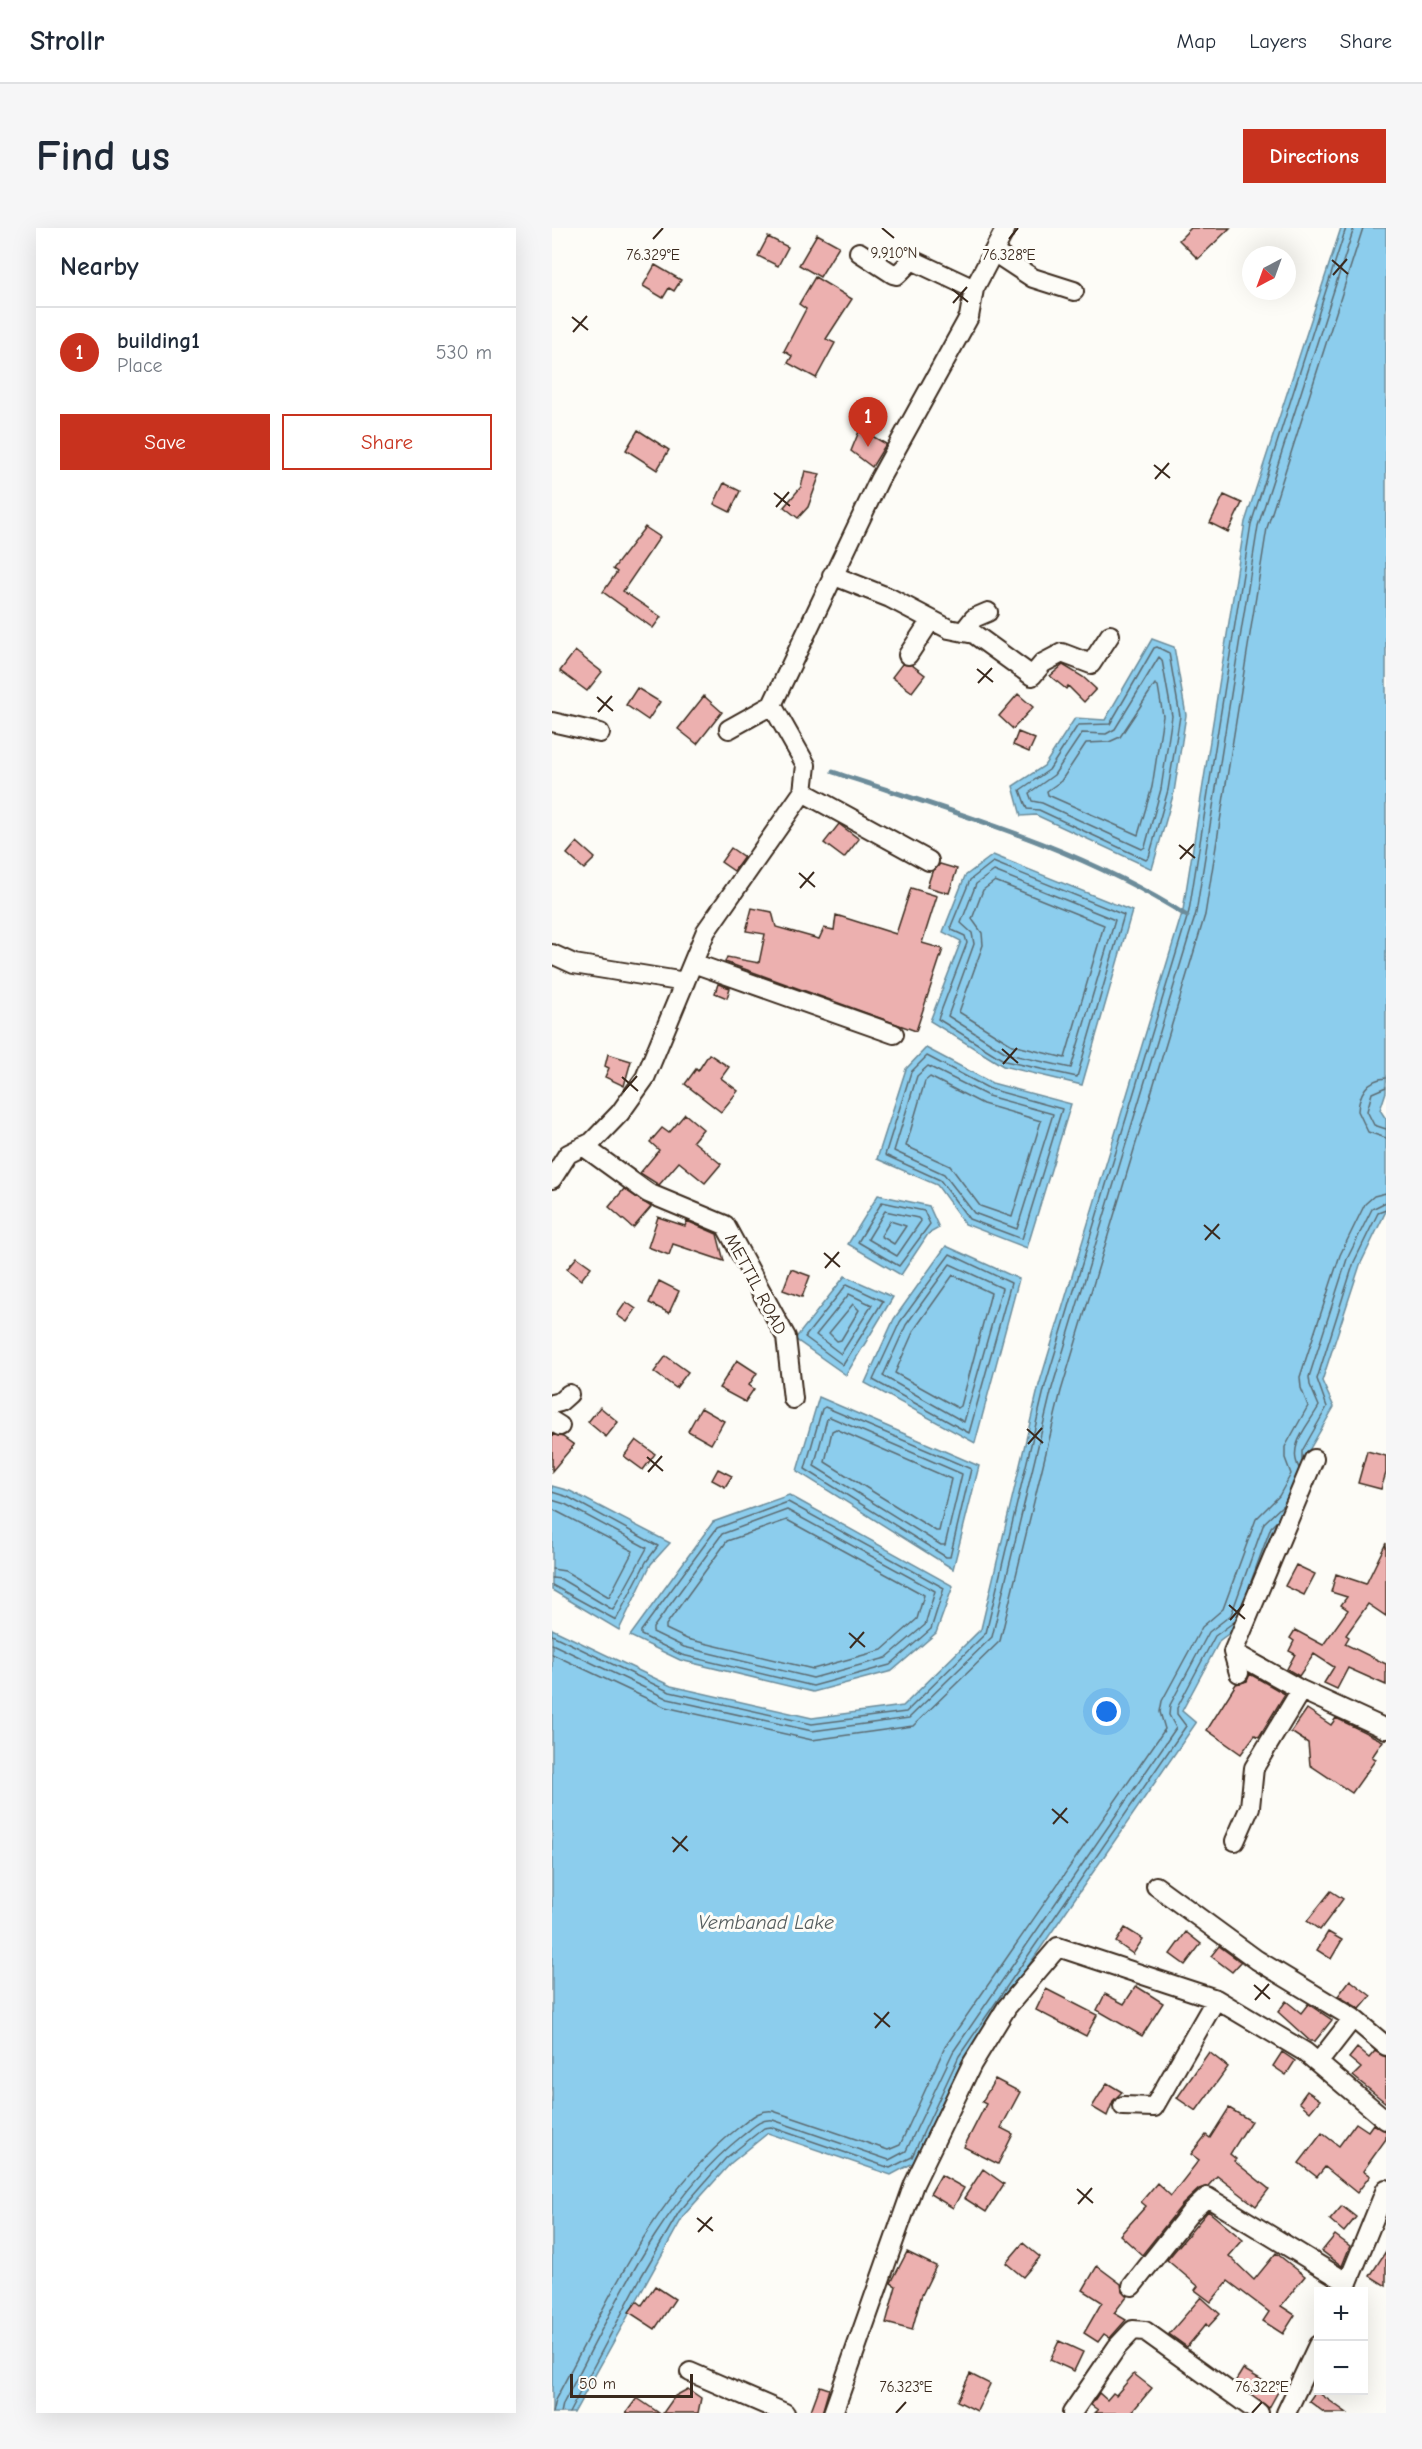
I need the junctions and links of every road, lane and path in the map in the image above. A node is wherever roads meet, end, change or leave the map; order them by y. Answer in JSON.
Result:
{"nodes":[{"id":1,"x":1006,"y":228,"type":"edge"},
{"id":2,"x":859,"y":252,"type":"dead end"},
{"id":3,"x":995,"y":253,"type":"junction"},
{"id":4,"x":974,"y":289,"type":"junction"},
{"id":5,"x":1074,"y":291,"type":"dead end"},
{"id":6,"x":832,"y":575,"type":"junction"},
{"id":7,"x":988,"y":612,"type":"dead end"},
{"id":8,"x":931,"y":620,"type":"junction"},
{"id":9,"x":963,"y":632,"type":"junction"},
{"id":10,"x":1110,"y":635,"type":"dead end"},
{"id":11,"x":908,"y":655,"type":"dead end"},
{"id":12,"x":772,"y":705,"type":"junction"},
{"id":13,"x":552,"y":722,"type":"edge"},
{"id":14,"x":729,"y":729,"type":"dead end"},
{"id":15,"x":600,"y":733,"type":"dead end"},
{"id":16,"x":803,"y":792,"type":"junction"},
{"id":17,"x":929,"y":861,"type":"dead end"},
{"id":18,"x":552,"y":954,"type":"edge"},
{"id":19,"x":693,"y":963,"type":"junction"},
{"id":20,"x":685,"y":982,"type":"junction"},
{"id":21,"x":894,"y":1034,"type":"dead end"},
{"id":22,"x":568,"y":1152,"type":"edge"},
{"id":23,"x":552,"y":1179,"type":"edge"},
{"id":24,"x":569,"y":1394,"type":"dead end"},
{"id":25,"x":793,"y":1400,"type":"dead end"},
{"id":26,"x":552,"y":1404,"type":"edge"},
{"id":27,"x":1314,"y":1459,"type":"dead end"},
{"id":28,"x":1233,"y":1652,"type":"junction"},
{"id":29,"x":1239,"y":1673,"type":"dead end"},
{"id":30,"x":1301,"y":1690,"type":"junction"},
{"id":31,"x":1386,"y":1729,"type":"edge"},
{"id":32,"x":1236,"y":1841,"type":"dead end"},
{"id":33,"x":1156,"y":1886,"type":"dead end"},
{"id":34,"x":1216,"y":1999,"type":"junction"},
{"id":35,"x":1353,"y":2018,"type":"junction"},
{"id":36,"x":1386,"y":2046,"type":"edge"},
{"id":37,"x":1318,"y":2063,"type":"junction"},
{"id":38,"x":1123,"y":2106,"type":"dead end"},
{"id":39,"x":1386,"y":2120,"type":"edge"},
{"id":40,"x":1386,"y":2189,"type":"edge"},
{"id":41,"x":1132,"y":2286,"type":"dead end"},
{"id":42,"x":1346,"y":2287,"type":"edge"},
{"id":43,"x":1314,"y":2354,"type":"edge"},
{"id":44,"x":690,"y":2372,"type":"dead end"},
{"id":45,"x":748,"y":2398,"type":"junction"},
{"id":46,"x":736,"y":2413,"type":"edge"},
{"id":47,"x":785,"y":2413,"type":"edge"},
{"id":48,"x":833,"y":2413,"type":"edge"},
{"id":49,"x":1072,"y":2413,"type":"edge"},
{"id":50,"x":1259,"y":2413,"type":"edge"},
{"id":51,"x":1286,"y":2413,"type":"edge"}],
"edges":[{"from":1,"to":3,"type":"street"},
{"from":2,"to":4,"type":"street"},
{"from":3,"to":4,"type":"street"},
{"from":3,"to":5,"type":"street"},
{"from":4,"to":6,"type":"street"},
{"from":6,"to":8,"type":"street"},
{"from":6,"to":12,"type":"street"},
{"from":7,"to":9,"type":"street"},
{"from":8,"to":9,"type":"street"},
{"from":8,"to":11,"type":"street"},
{"from":9,"to":10,"type":"street"},
{"from":12,"to":14,"type":"street"},
{"from":12,"to":16,"type":"street"},
{"from":13,"to":15,"type":"street"},
{"from":16,"to":17,"type":"street"},
{"from":16,"to":19,"type":"street"},
{"from":18,"to":20,"type":"street"},
{"from":19,"to":20,"type":"street"},
{"from":19,"to":21,"type":"street"},
{"from":20,"to":22,"type":"street"},
{"from":22,"to":23,"type":"street"},
{"from":22,"to":25,"type":"street","name":"METTIL ROAD"},
{"from":24,"to":26,"type":"street"},
{"from":27,"to":28,"type":"street"},
{"from":28,"to":29,"type":"street"},
{"from":28,"to":30,"type":"street"},
{"from":30,"to":31,"type":"street"},
{"from":30,"to":32,"type":"street"},
{"from":33,"to":35,"type":"street"},
{"from":34,"to":37,"type":"street"},
{"from":34,"to":38,"type":"street"},
{"from":34,"to":48,"type":"street"},
{"from":35,"to":36,"type":"street"},
{"from":35,"to":37,"type":"street"},
{"from":37,"to":39,"type":"street"},
{"from":40,"to":42,"type":"street"},
{"from":41,"to":42,"type":"street"},
{"from":43,"to":51,"type":"street"},
{"from":44,"to":45,"type":"street"},
{"from":45,"to":46,"type":"street"},
{"from":45,"to":47,"type":"street"},
{"from":49,"to":50,"type":"street"}]}
